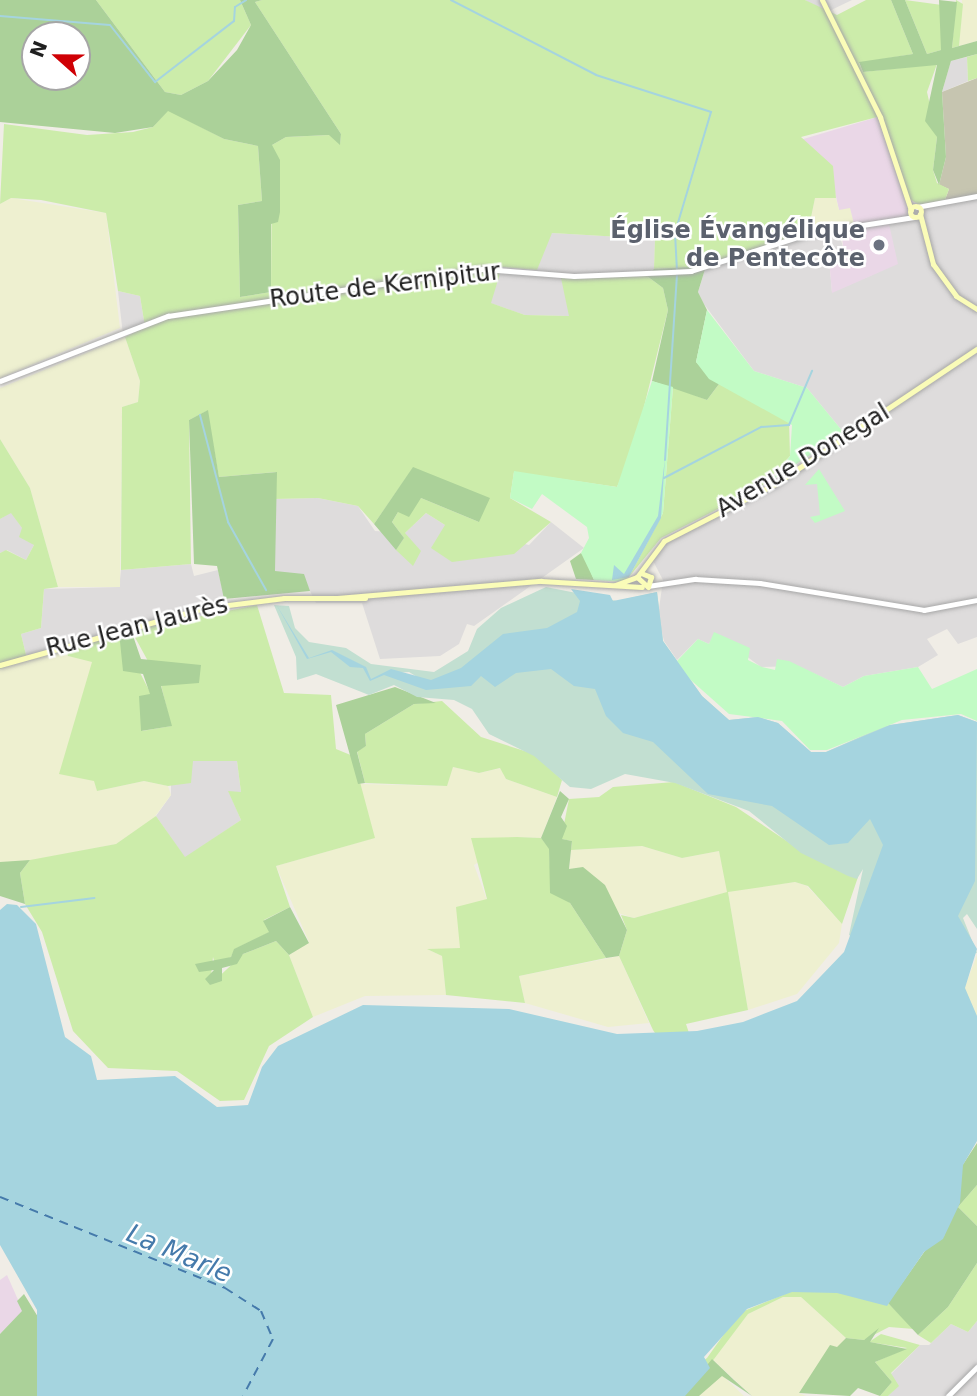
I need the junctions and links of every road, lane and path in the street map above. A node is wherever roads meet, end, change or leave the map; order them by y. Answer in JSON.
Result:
{"nodes":[{"id":1,"x":822,"y":0,"type":"edge"},
{"id":2,"x":977,"y":196,"type":"edge"},
{"id":3,"x":915,"y":212,"type":"junction"},
{"id":4,"x":977,"y":309,"type":"edge"},
{"id":5,"x":977,"y":349,"type":"edge"},
{"id":6,"x":977,"y":359,"type":"edge"},
{"id":7,"x":962,"y":362,"type":"junction"},
{"id":8,"x":0,"y":382,"type":"edge"},
{"id":9,"x":649,"y":562,"type":"junction"},
{"id":10,"x":639,"y":575,"type":"junction"},
{"id":11,"x":651,"y":576,"type":"junction"},
{"id":12,"x":662,"y":583,"type":"junction"},
{"id":13,"x":605,"y":586,"type":"junction"},
{"id":14,"x":645,"y":587,"type":"junction"},
{"id":15,"x":977,"y":600,"type":"edge"},
{"id":16,"x":0,"y":665,"type":"edge"},
{"id":17,"x":977,"y":1367,"type":"edge"},
{"id":18,"x":948,"y":1396,"type":"edge"}],
"edges":[{"from":1,"to":3,"type":"main road"},
{"from":2,"to":3,"type":"street","name":"Route de Kernipitur"},
{"from":3,"to":4,"type":"main road"},
{"from":3,"to":8,"type":"street","name":"Route de Kernipitur"},
{"from":5,"to":7,"type":"main road","name":"Avenue Donegal"},
{"from":6,"to":7,"type":"main road","name":"Avenue Donegal"},
{"from":7,"to":9,"type":"main road","name":"Avenue Donegal"},
{"from":9,"to":10,"type":"main road","name":"Avenue Donegal"},
{"from":9,"to":11,"type":"main road"},
{"from":10,"to":11,"type":"main road"},
{"from":10,"to":13,"type":"main road"},
{"from":10,"to":14,"type":"main road"},
{"from":11,"to":12,"type":"street"},
{"from":11,"to":14,"type":"main road"},
{"from":12,"to":14,"type":"street"},
{"from":12,"to":15,"type":"street"},
{"from":13,"to":14,"type":"main road","name":"Rue Jean Jaurès"},
{"from":13,"to":16,"type":"main road","name":"Rue Jean Jaurès"},
{"from":17,"to":18,"type":"street"}]}
